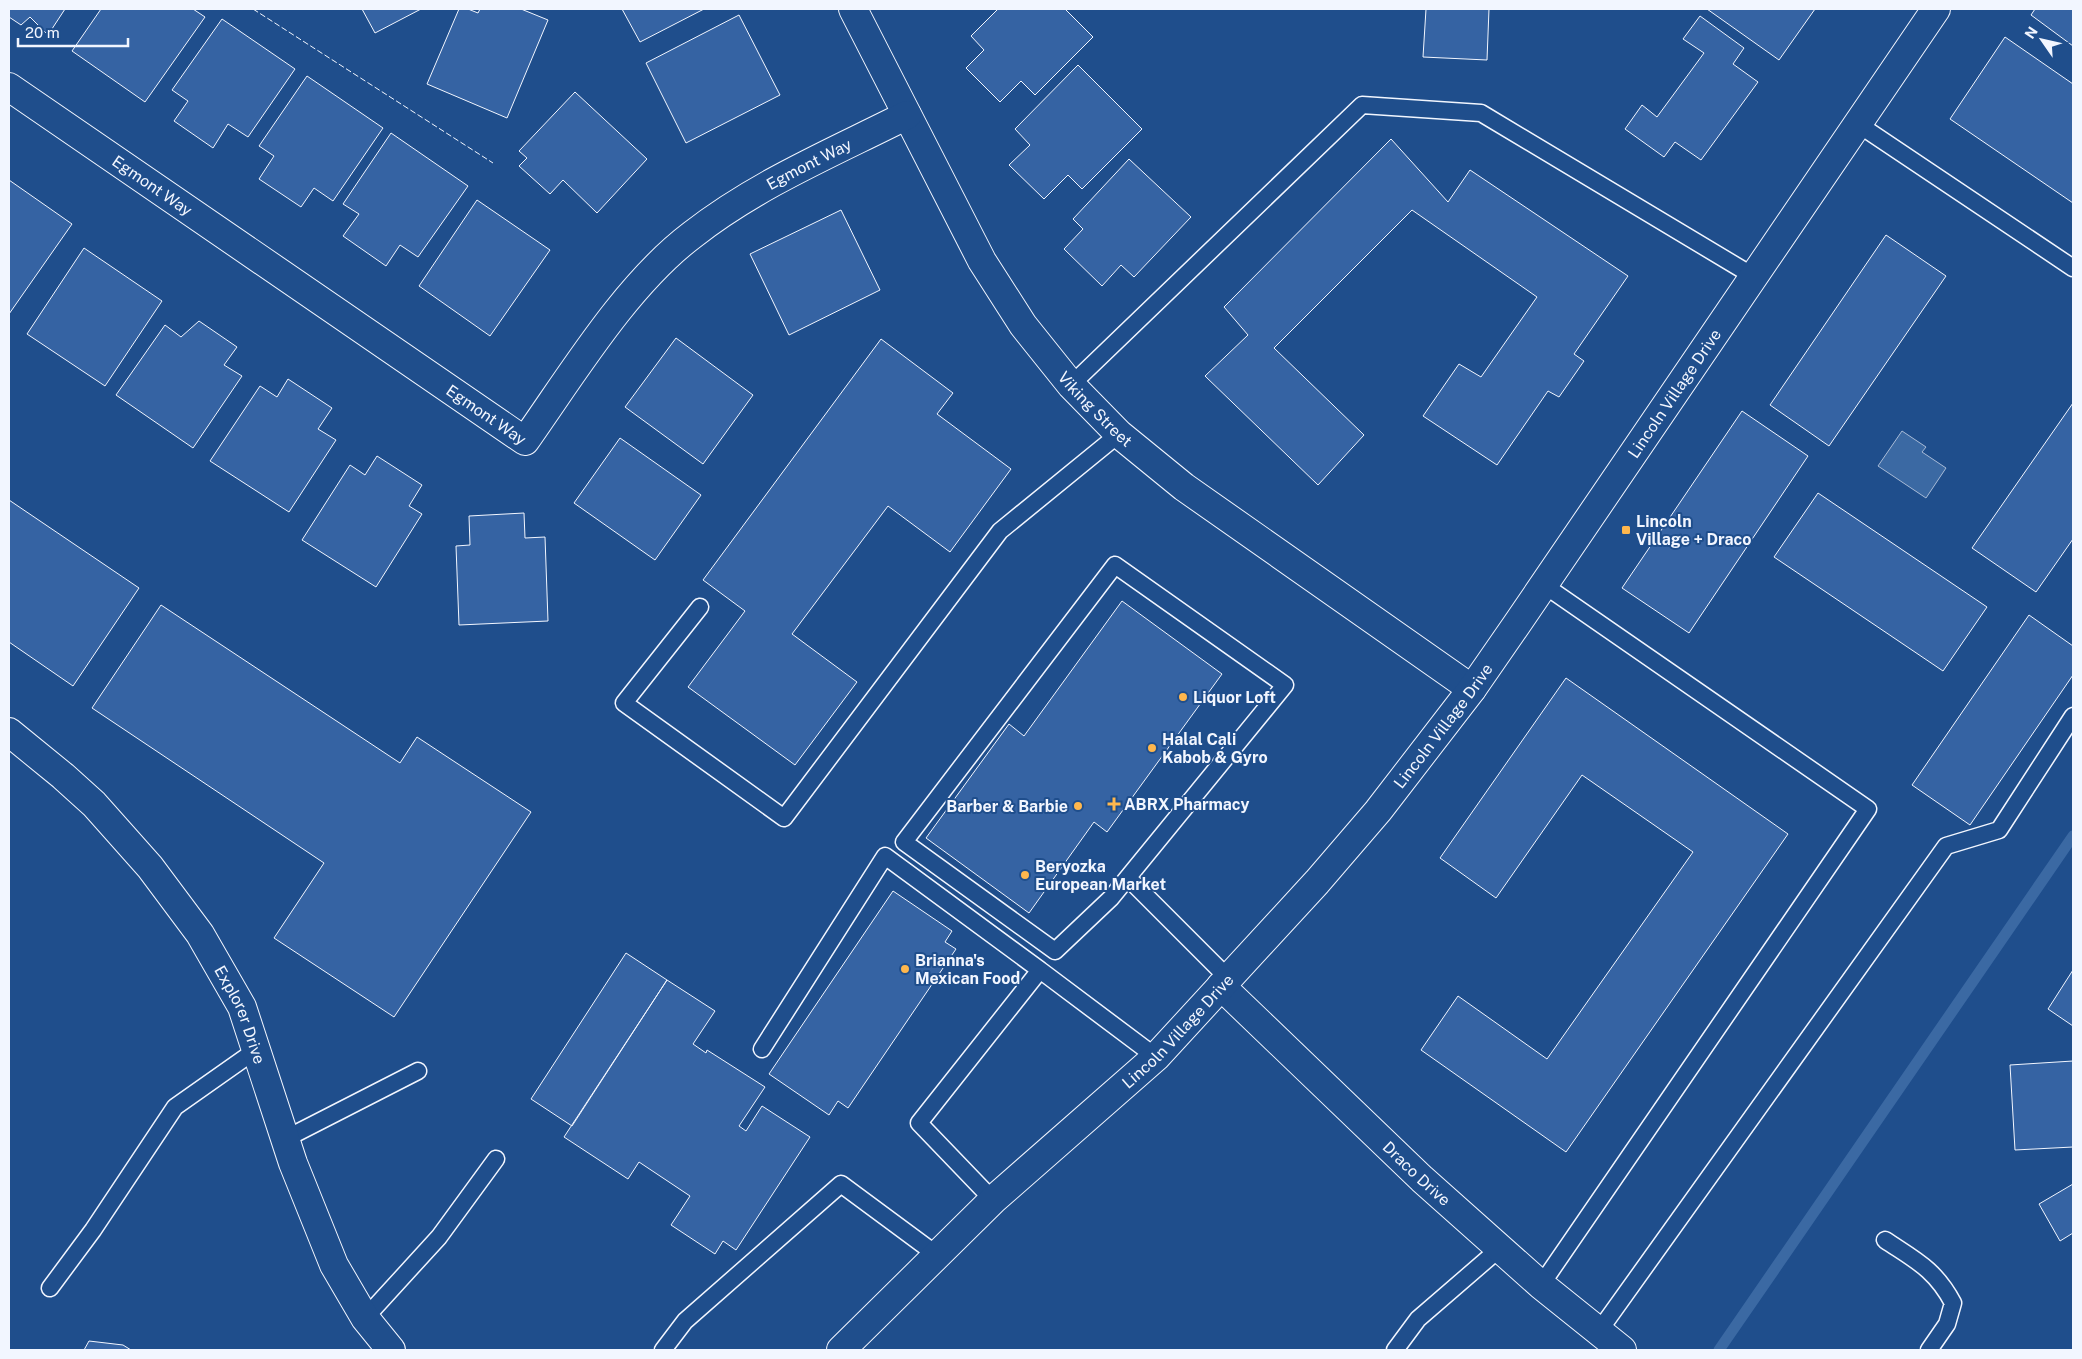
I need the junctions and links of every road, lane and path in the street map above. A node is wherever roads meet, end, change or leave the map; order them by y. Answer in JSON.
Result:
{"nodes":[{"id":1,"x":852,"y":9,"type":"edge"},
{"id":2,"x":1936,"y":9,"type":"edge"},
{"id":3,"x":9,"y":87,"type":"edge"},
{"id":4,"x":907,"y":115,"type":"junction"},
{"id":5,"x":1858,"y":124,"type":"junction"},
{"id":6,"x":2073,"y":268,"type":"edge"},
{"id":7,"x":1753,"y":276,"type":"junction"},
{"id":8,"x":1071,"y":385,"type":"junction"},
{"id":9,"x":1119,"y":434,"type":"junction"},
{"id":10,"x":1544,"y":584,"type":"junction"},
{"id":11,"x":700,"y":608,"type":"dead end"},
{"id":12,"x":1472,"y":689,"type":"junction"},
{"id":13,"x":2073,"y":716,"type":"edge"},
{"id":14,"x":9,"y":732,"type":"edge"},
{"id":15,"x":1128,"y":878,"type":"junction"},
{"id":16,"x":1040,"y":970,"type":"junction"},
{"id":17,"x":1225,"y":982,"type":"junction"},
{"id":18,"x":762,"y":1048,"type":"dead end"},
{"id":19,"x":256,"y":1050,"type":"junction"},
{"id":20,"x":1156,"y":1057,"type":"junction"},
{"id":21,"x":418,"y":1071,"type":"dead end"},
{"id":22,"x":285,"y":1139,"type":"junction"},
{"id":23,"x":496,"y":1159,"type":"dead end"},
{"id":24,"x":993,"y":1200,"type":"junction"},
{"id":25,"x":1885,"y":1240,"type":"dead end"},
{"id":26,"x":1499,"y":1249,"type":"junction"},
{"id":27,"x":937,"y":1255,"type":"junction"},
{"id":28,"x":1541,"y":1285,"type":"junction"},
{"id":29,"x":50,"y":1288,"type":"dead end"},
{"id":30,"x":365,"y":1318,"type":"junction"},
{"id":31,"x":1599,"y":1331,"type":"junction"},
{"id":32,"x":391,"y":1350,"type":"edge"},
{"id":33,"x":663,"y":1350,"type":"edge"},
{"id":34,"x":841,"y":1350,"type":"edge"},
{"id":35,"x":1396,"y":1350,"type":"edge"},
{"id":36,"x":1622,"y":1350,"type":"edge"},
{"id":37,"x":1929,"y":1350,"type":"edge"}],
"edges":[{"from":1,"to":4,"type":"street","name":"Viking Street"},
{"from":2,"to":5,"type":"street","name":"Lincoln Village Drive"},
{"from":3,"to":4,"type":"street","name":"Egmont Way"},
{"from":4,"to":8,"type":"street","name":"Viking Street"},
{"from":5,"to":6,"type":"lane"},
{"from":5,"to":7,"type":"street","name":"Lincoln Village Drive"},
{"from":7,"to":8,"type":"lane"},
{"from":7,"to":10,"type":"street","name":"Lincoln Village Drive"},
{"from":8,"to":9,"type":"street","name":"Viking Street"},
{"from":9,"to":11,"type":"lane"},
{"from":9,"to":12,"type":"street","name":"Viking Street"},
{"from":10,"to":12,"type":"street","name":"Lincoln Village Drive"},
{"from":10,"to":28,"type":"lane"},
{"from":12,"to":17,"type":"street","name":"Lincoln Village Drive"},
{"from":13,"to":31,"type":"lane"},
{"from":14,"to":19,"type":"street","name":"Explorer Drive"},
{"from":15,"to":15,"type":"lane"},
{"from":15,"to":17,"type":"lane"},
{"from":16,"to":18,"type":"lane"},
{"from":16,"to":20,"type":"lane"},
{"from":16,"to":24,"type":"lane"},
{"from":17,"to":20,"type":"street","name":"Lincoln Village Drive"},
{"from":17,"to":26,"type":"street","name":"Draco Drive"},
{"from":19,"to":22,"type":"street","name":"Explorer Drive"},
{"from":19,"to":29,"type":"lane"},
{"from":20,"to":24,"type":"street","name":"Lincoln Village Drive"},
{"from":21,"to":22,"type":"lane"},
{"from":22,"to":30,"type":"street","name":"Explorer Drive"},
{"from":23,"to":30,"type":"lane"},
{"from":24,"to":27,"type":"street","name":"Lincoln Village Drive"},
{"from":25,"to":37,"type":"lane"},
{"from":26,"to":28,"type":"street","name":"Draco Drive"},
{"from":26,"to":35,"type":"lane"},
{"from":27,"to":33,"type":"lane"},
{"from":27,"to":34,"type":"street","name":"Lincoln Village Drive"},
{"from":28,"to":31,"type":"street","name":"Draco Drive"},
{"from":30,"to":32,"type":"street","name":"Explorer Drive"},
{"from":31,"to":36,"type":"street","name":"Draco Drive"}]}
